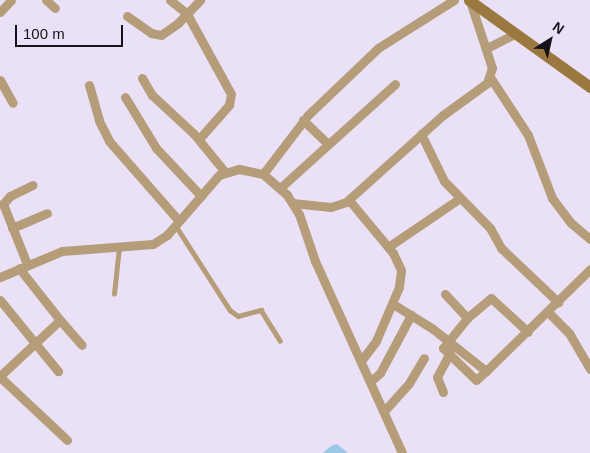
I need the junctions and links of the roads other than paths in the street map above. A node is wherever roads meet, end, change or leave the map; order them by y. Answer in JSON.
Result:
{"nodes":[{"id":1,"x":12,"y":0,"type":"edge"},
{"id":2,"x":46,"y":0,"type":"edge"},
{"id":3,"x":170,"y":0,"type":"edge"},
{"id":4,"x":200,"y":0,"type":"edge"},
{"id":5,"x":454,"y":0,"type":"edge"},
{"id":6,"x":470,"y":1,"type":"edge"},
{"id":7,"x":56,"y":8,"type":"dead end"},
{"id":8,"x":0,"y":11,"type":"edge"},
{"id":9,"x":187,"y":14,"type":"junction"},
{"id":10,"x":128,"y":16,"type":"dead end"},
{"id":11,"x":516,"y":34,"type":"junction"},
{"id":12,"x":487,"y":48,"type":"junction"},
{"id":13,"x":490,"y":77,"type":"junction"},
{"id":14,"x":142,"y":78,"type":"dead end"},
{"id":15,"x":0,"y":80,"type":"edge"},
{"id":16,"x":395,"y":84,"type":"dead end"},
{"id":17,"x":89,"y":85,"type":"dead end"},
{"id":18,"x":590,"y":86,"type":"edge"},
{"id":19,"x":125,"y":97,"type":"dead end"},
{"id":20,"x":13,"y":103,"type":"dead end"},
{"id":21,"x":303,"y":120,"type":"junction"},
{"id":22,"x":421,"y":134,"type":"junction"},
{"id":23,"x":199,"y":139,"type":"junction"},
{"id":24,"x":328,"y":144,"type":"junction"},
{"id":25,"x":225,"y":172,"type":"junction"},
{"id":26,"x":263,"y":174,"type":"junction"},
{"id":27,"x":33,"y":185,"type":"dead end"},
{"id":28,"x":280,"y":188,"type":"junction"},
{"id":29,"x":201,"y":196,"type":"junction"},
{"id":30,"x":460,"y":198,"type":"junction"},
{"id":31,"x":349,"y":200,"type":"junction"},
{"id":32,"x":292,"y":203,"type":"junction"},
{"id":33,"x":47,"y":213,"type":"dead end"},
{"id":34,"x":178,"y":224,"type":"junction"},
{"id":35,"x":12,"y":228,"type":"junction"},
{"id":36,"x":590,"y":239,"type":"edge"},
{"id":37,"x":119,"y":247,"type":"junction"},
{"id":38,"x":388,"y":247,"type":"junction"},
{"id":39,"x":23,"y":266,"type":"junction"},
{"id":40,"x":590,"y":269,"type":"edge"},
{"id":41,"x":0,"y":277,"type":"edge"},
{"id":42,"x":114,"y":294,"type":"dead end"},
{"id":43,"x":445,"y":294,"type":"dead end"},
{"id":44,"x":0,"y":300,"type":"edge"},
{"id":45,"x":558,"y":302,"type":"junction"},
{"id":46,"x":393,"y":304,"type":"junction"},
{"id":47,"x":548,"y":312,"type":"junction"},
{"id":48,"x":411,"y":315,"type":"junction"},
{"id":49,"x":468,"y":318,"type":"junction"},
{"id":50,"x":60,"y":320,"type":"junction"},
{"id":51,"x":528,"y":332,"type":"junction"},
{"id":52,"x":280,"y":340,"type":"dead end"},
{"id":53,"x":448,"y":340,"type":"junction"},
{"id":54,"x":35,"y":343,"type":"junction"},
{"id":55,"x":82,"y":346,"type":"dead end"},
{"id":56,"x":450,"y":353,"type":"junction"},
{"id":57,"x":424,"y":358,"type":"dead end"},
{"id":58,"x":360,"y":361,"type":"junction"},
{"id":59,"x":590,"y":369,"type":"edge"},
{"id":60,"x":58,"y":371,"type":"dead end"},
{"id":61,"x":486,"y":371,"type":"junction"},
{"id":62,"x":0,"y":377,"type":"edge"},
{"id":63,"x":371,"y":382,"type":"junction"},
{"id":64,"x":443,"y":392,"type":"dead end"},
{"id":65,"x":385,"y":410,"type":"junction"},
{"id":66,"x":67,"y":440,"type":"dead end"},
{"id":67,"x":402,"y":453,"type":"edge"}],
"edges":[{"from":1,"to":8,"type":"street"},
{"from":2,"to":7,"type":"street"},
{"from":3,"to":9,"type":"street"},
{"from":4,"to":9,"type":"street"},
{"from":5,"to":21,"type":"street"},
{"from":6,"to":11,"type":"street"},
{"from":6,"to":12,"type":"street"},
{"from":9,"to":10,"type":"street"},
{"from":9,"to":23,"type":"street"},
{"from":11,"to":12,"type":"street"},
{"from":11,"to":18,"type":"street"},
{"from":12,"to":13,"type":"street"},
{"from":13,"to":22,"type":"street"},
{"from":13,"to":36,"type":"street"},
{"from":14,"to":23,"type":"street"},
{"from":15,"to":20,"type":"street"},
{"from":16,"to":24,"type":"street"},
{"from":17,"to":34,"type":"street"},
{"from":19,"to":29,"type":"street"},
{"from":21,"to":24,"type":"street"},
{"from":21,"to":26,"type":"street"},
{"from":22,"to":30,"type":"street"},
{"from":22,"to":31,"type":"street"},
{"from":23,"to":25,"type":"street"},
{"from":24,"to":28,"type":"street"},
{"from":25,"to":26,"type":"street"},
{"from":25,"to":29,"type":"street"},
{"from":26,"to":28,"type":"street"},
{"from":27,"to":35,"type":"street"},
{"from":28,"to":32,"type":"street"},
{"from":29,"to":34,"type":"street"},
{"from":30,"to":38,"type":"street"},
{"from":30,"to":45,"type":"street"},
{"from":31,"to":32,"type":"street"},
{"from":31,"to":38,"type":"street"},
{"from":32,"to":58,"type":"street"},
{"from":33,"to":35,"type":"street"},
{"from":34,"to":37,"type":"street"},
{"from":34,"to":52,"type":"lane"},
{"from":35,"to":39,"type":"street"},
{"from":37,"to":39,"type":"street"},
{"from":37,"to":42,"type":"lane"},
{"from":38,"to":46,"type":"street"},
{"from":39,"to":41,"type":"street"},
{"from":39,"to":50,"type":"street"},
{"from":40,"to":45,"type":"street"},
{"from":43,"to":49,"type":"street"},
{"from":44,"to":54,"type":"street"},
{"from":45,"to":47,"type":"street"},
{"from":46,"to":48,"type":"street"},
{"from":46,"to":58,"type":"street"},
{"from":47,"to":51,"type":"street"},
{"from":47,"to":59,"type":"street"},
{"from":48,"to":53,"type":"street"},
{"from":48,"to":63,"type":"street"},
{"from":49,"to":51,"type":"street"},
{"from":49,"to":53,"type":"street"},
{"from":50,"to":54,"type":"street"},
{"from":50,"to":55,"type":"street"},
{"from":51,"to":61,"type":"street"},
{"from":53,"to":56,"type":"street"},
{"from":53,"to":61,"type":"street"},
{"from":54,"to":60,"type":"street"},
{"from":54,"to":62,"type":"street"},
{"from":56,"to":61,"type":"street"},
{"from":56,"to":64,"type":"street"},
{"from":57,"to":65,"type":"street"},
{"from":58,"to":63,"type":"street"},
{"from":62,"to":66,"type":"street"},
{"from":63,"to":65,"type":"street"},
{"from":65,"to":67,"type":"street"}]}
